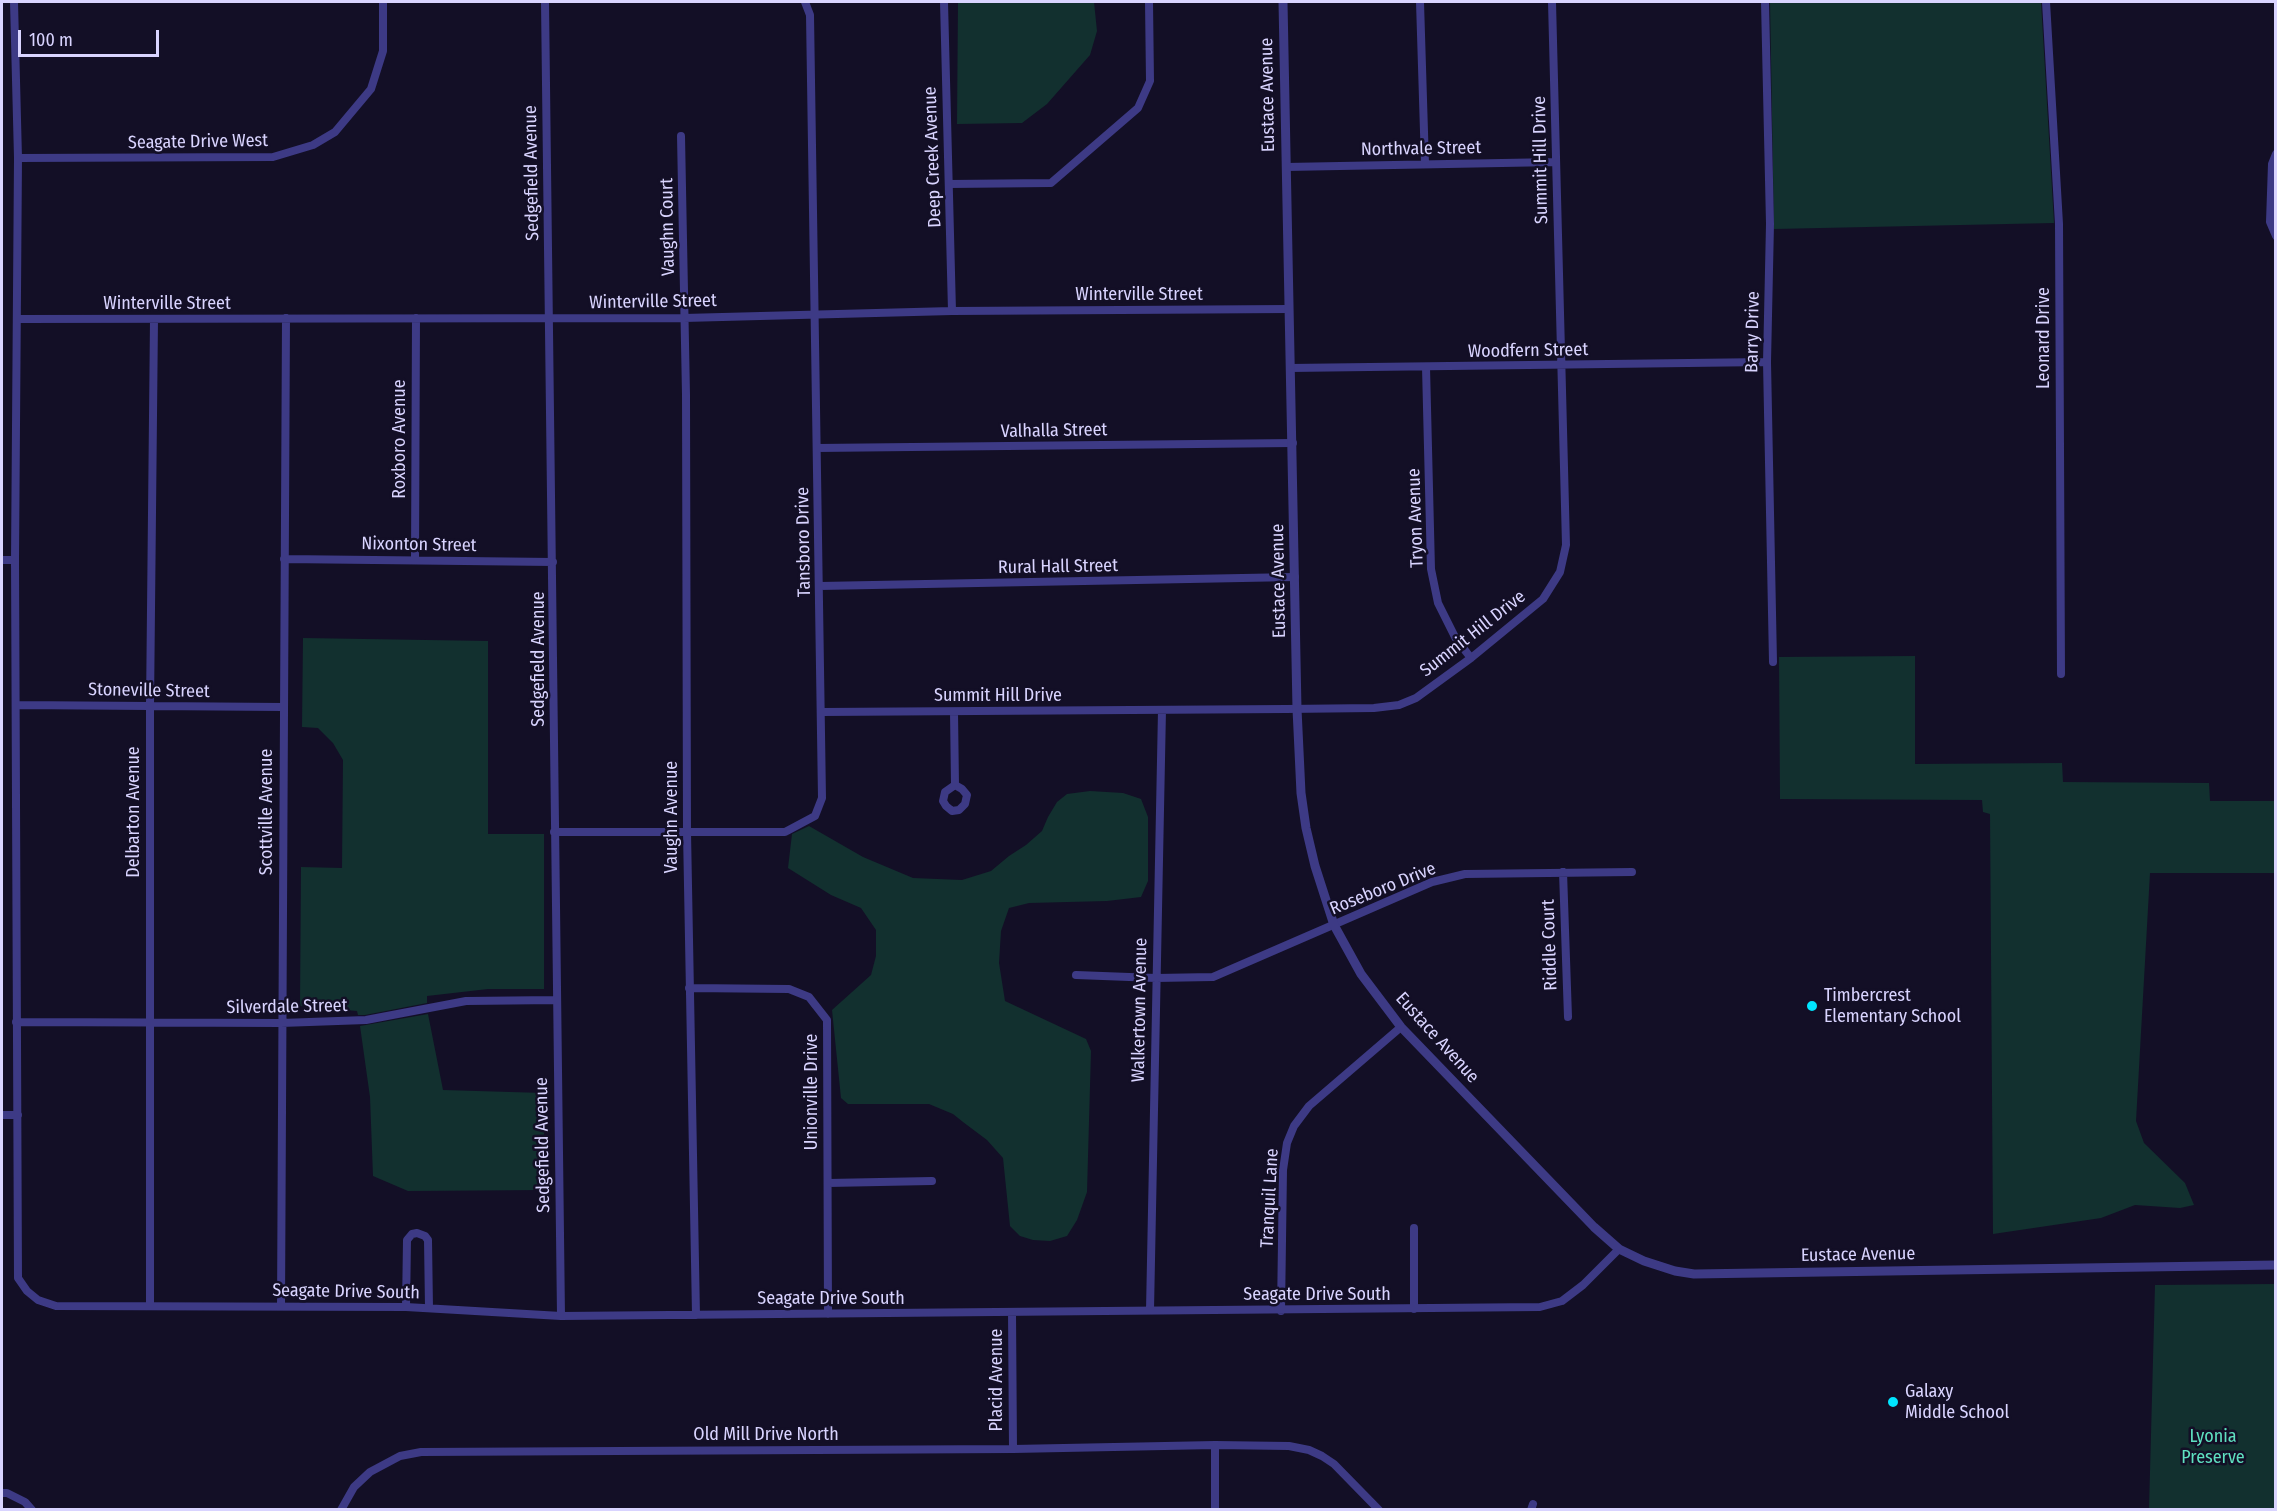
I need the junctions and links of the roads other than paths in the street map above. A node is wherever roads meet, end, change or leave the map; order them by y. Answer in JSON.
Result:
{"nodes":[{"id":1,"x":14,"y":2,"type":"edge"},
{"id":2,"x":382,"y":2,"type":"edge"},
{"id":3,"x":545,"y":2,"type":"edge"},
{"id":4,"x":806,"y":2,"type":"edge"},
{"id":5,"x":944,"y":2,"type":"edge"},
{"id":6,"x":1149,"y":2,"type":"edge"},
{"id":7,"x":1283,"y":2,"type":"edge"},
{"id":8,"x":1420,"y":2,"type":"edge"},
{"id":9,"x":1552,"y":2,"type":"edge"},
{"id":10,"x":1765,"y":2,"type":"edge"},
{"id":11,"x":2046,"y":2,"type":"edge"},
{"id":12,"x":681,"y":136,"type":"dead end"},
{"id":13,"x":2276,"y":154,"type":"edge"},
{"id":14,"x":18,"y":158,"type":"junction"},
{"id":15,"x":1556,"y":162,"type":"junction"},
{"id":16,"x":1425,"y":164,"type":"junction"},
{"id":17,"x":1286,"y":167,"type":"junction"},
{"id":18,"x":949,"y":184,"type":"junction"},
{"id":19,"x":2276,"y":236,"type":"edge"},
{"id":20,"x":1289,"y":309,"type":"junction"},
{"id":21,"x":952,"y":311,"type":"junction"},
{"id":22,"x":816,"y":314,"type":"junction"},
{"id":23,"x":286,"y":318,"type":"junction"},
{"id":24,"x":416,"y":318,"type":"junction"},
{"id":25,"x":549,"y":318,"type":"junction"},
{"id":26,"x":684,"y":318,"type":"junction"},
{"id":27,"x":17,"y":319,"type":"junction"},
{"id":28,"x":154,"y":319,"type":"junction"},
{"id":29,"x":1767,"y":362,"type":"junction"},
{"id":30,"x":1561,"y":366,"type":"junction"},
{"id":31,"x":1426,"y":367,"type":"junction"},
{"id":32,"x":1290,"y":368,"type":"junction"},
{"id":33,"x":1293,"y":443,"type":"junction"},
{"id":34,"x":817,"y":448,"type":"junction"},
{"id":35,"x":284,"y":559,"type":"junction"},
{"id":36,"x":2,"y":560,"type":"edge"},
{"id":37,"x":15,"y":560,"type":"junction"},
{"id":38,"x":415,"y":560,"type":"junction"},
{"id":39,"x":554,"y":562,"type":"junction"},
{"id":40,"x":1295,"y":578,"type":"junction"},
{"id":41,"x":820,"y":586,"type":"junction"},
{"id":42,"x":1471,"y":658,"type":"junction"},
{"id":43,"x":1773,"y":662,"type":"dead end"},
{"id":44,"x":2061,"y":674,"type":"dead end"},
{"id":45,"x":16,"y":705,"type":"junction"},
{"id":46,"x":150,"y":706,"type":"junction"},
{"id":47,"x":283,"y":708,"type":"junction"},
{"id":48,"x":1297,"y":709,"type":"junction"},
{"id":49,"x":1162,"y":710,"type":"junction"},
{"id":50,"x":822,"y":712,"type":"junction"},
{"id":51,"x":954,"y":712,"type":"junction"},
{"id":52,"x":956,"y":785,"type":"dead end"},
{"id":53,"x":554,"y":832,"type":"junction"},
{"id":54,"x":687,"y":832,"type":"junction"},
{"id":55,"x":1563,"y":872,"type":"junction"},
{"id":56,"x":1632,"y":872,"type":"dead end"},
{"id":57,"x":1334,"y":925,"type":"junction"},
{"id":58,"x":1076,"y":975,"type":"dead end"},
{"id":59,"x":1156,"y":978,"type":"junction"},
{"id":60,"x":689,"y":988,"type":"junction"},
{"id":61,"x":556,"y":1000,"type":"junction"},
{"id":62,"x":1568,"y":1017,"type":"dead end"},
{"id":63,"x":16,"y":1022,"type":"junction"},
{"id":64,"x":149,"y":1023,"type":"junction"},
{"id":65,"x":281,"y":1023,"type":"junction"},
{"id":66,"x":1401,"y":1027,"type":"junction"},
{"id":67,"x":2,"y":1115,"type":"edge"},
{"id":68,"x":18,"y":1115,"type":"junction"},
{"id":69,"x":932,"y":1181,"type":"dead end"},
{"id":70,"x":828,"y":1183,"type":"junction"},
{"id":71,"x":1414,"y":1228,"type":"dead end"},
{"id":72,"x":1619,"y":1249,"type":"junction"},
{"id":73,"x":2276,"y":1265,"type":"edge"},
{"id":74,"x":150,"y":1306,"type":"junction"},
{"id":75,"x":281,"y":1306,"type":"junction"},
{"id":76,"x":406,"y":1307,"type":"junction"},
{"id":77,"x":429,"y":1308,"type":"junction"},
{"id":78,"x":1150,"y":1310,"type":"junction"},
{"id":79,"x":1414,"y":1310,"type":"junction"},
{"id":80,"x":1281,"y":1311,"type":"junction"},
{"id":81,"x":1012,"y":1312,"type":"junction"},
{"id":82,"x":828,"y":1314,"type":"junction"},
{"id":83,"x":696,"y":1315,"type":"junction"},
{"id":84,"x":561,"y":1316,"type":"junction"},
{"id":85,"x":1215,"y":1445,"type":"junction"},
{"id":86,"x":1013,"y":1449,"type":"junction"},
{"id":87,"x":2,"y":1493,"type":"edge"},
{"id":88,"x":32,"y":1509,"type":"edge"},
{"id":89,"x":341,"y":1509,"type":"edge"},
{"id":90,"x":1215,"y":1509,"type":"edge"},
{"id":91,"x":1379,"y":1509,"type":"edge"}],
"edges":[{"from":1,"to":14,"type":"street"},
{"from":2,"to":14,"type":"street","name":"Seagate Drive West"},
{"from":3,"to":25,"type":"street","name":"Sedgefield Avenue"},
{"from":4,"to":22,"type":"street","name":"Tansboro Drive"},
{"from":5,"to":18,"type":"street","name":"Deep Creek Avenue"},
{"from":6,"to":18,"type":"street"},
{"from":7,"to":17,"type":"street","name":"Eustace Avenue"},
{"from":8,"to":16,"type":"street"},
{"from":9,"to":15,"type":"street","name":"Summit Hill Drive"},
{"from":10,"to":29,"type":"street","name":"Barry Drive"},
{"from":11,"to":44,"type":"street","name":"Leonard Drive"},
{"from":12,"to":26,"type":"street","name":"Vaughn Court"},
{"from":13,"to":19,"type":"street"},
{"from":14,"to":27,"type":"street"},
{"from":15,"to":16,"type":"street","name":"Northvale Street"},
{"from":15,"to":30,"type":"street","name":"Summit Hill Drive"},
{"from":16,"to":17,"type":"street","name":"Northvale Street"},
{"from":17,"to":20,"type":"street","name":"Eustace Avenue"},
{"from":18,"to":21,"type":"street","name":"Deep Creek Avenue"},
{"from":20,"to":21,"type":"street","name":"Winterville Street"},
{"from":20,"to":32,"type":"street","name":"Eustace Avenue"},
{"from":21,"to":22,"type":"street","name":"Winterville Street"},
{"from":22,"to":26,"type":"street","name":"Winterville Street"},
{"from":22,"to":34,"type":"street","name":"Tansboro Drive"},
{"from":23,"to":24,"type":"street","name":"Winterville Street"},
{"from":23,"to":28,"type":"street","name":"Winterville Street"},
{"from":23,"to":35,"type":"street","name":"Scottville Avenue"},
{"from":24,"to":25,"type":"street","name":"Winterville Street"},
{"from":24,"to":38,"type":"street","name":"Roxboro Avenue"},
{"from":25,"to":26,"type":"street","name":"Winterville Street"},
{"from":25,"to":39,"type":"street","name":"Sedgefield Avenue"},
{"from":26,"to":54,"type":"street","name":"Vaughn Avenue"},
{"from":27,"to":28,"type":"street","name":"Winterville Street"},
{"from":27,"to":37,"type":"street"},
{"from":28,"to":46,"type":"street","name":"Delbarton Avenue"},
{"from":29,"to":30,"type":"street","name":"Woodfern Street"},
{"from":29,"to":43,"type":"street","name":"Barry Drive"},
{"from":30,"to":31,"type":"street","name":"Woodfern Street"},
{"from":30,"to":42,"type":"street","name":"Summit Hill Drive"},
{"from":31,"to":32,"type":"street","name":"Woodfern Street"},
{"from":31,"to":42,"type":"street","name":"Tryon Avenue"},
{"from":32,"to":33,"type":"street","name":"Eustace Avenue"},
{"from":33,"to":34,"type":"street","name":"Valhalla Street"},
{"from":33,"to":40,"type":"street","name":"Eustace Avenue"},
{"from":34,"to":41,"type":"street","name":"Tansboro Drive"},
{"from":35,"to":38,"type":"street","name":"Nixonton Street"},
{"from":35,"to":47,"type":"street","name":"Scottville Avenue"},
{"from":36,"to":37,"type":"street"},
{"from":37,"to":45,"type":"street"},
{"from":38,"to":39,"type":"street","name":"Nixonton Street"},
{"from":39,"to":53,"type":"street","name":"Sedgefield Avenue"},
{"from":40,"to":41,"type":"street","name":"Rural Hall Street"},
{"from":40,"to":48,"type":"street","name":"Eustace Avenue"},
{"from":41,"to":50,"type":"street","name":"Tansboro Drive"},
{"from":42,"to":48,"type":"street","name":"Summit Hill Drive"},
{"from":45,"to":46,"type":"street","name":"Stoneville Street"},
{"from":45,"to":63,"type":"street"},
{"from":46,"to":47,"type":"street","name":"Stoneville Street"},
{"from":46,"to":64,"type":"street","name":"Delbarton Avenue"},
{"from":47,"to":65,"type":"street","name":"Scottville Avenue"},
{"from":48,"to":49,"type":"street","name":"Summit Hill Drive"},
{"from":48,"to":57,"type":"street","name":"Eustace Avenue"},
{"from":49,"to":51,"type":"street","name":"Summit Hill Drive"},
{"from":49,"to":59,"type":"street","name":"Walkertown Avenue"},
{"from":50,"to":51,"type":"street","name":"Summit Hill Drive"},
{"from":50,"to":54,"type":"street","name":"Tansboro Drive"},
{"from":51,"to":52,"type":"street"},
{"from":53,"to":54,"type":"street","name":"Tansboro Drive"},
{"from":53,"to":61,"type":"street","name":"Sedgefield Avenue"},
{"from":54,"to":60,"type":"street","name":"Vaughn Avenue"},
{"from":55,"to":56,"type":"street","name":"Roseboro Drive"},
{"from":55,"to":57,"type":"street","name":"Roseboro Drive"},
{"from":55,"to":62,"type":"street","name":"Riddle Court"},
{"from":57,"to":59,"type":"street","name":"Roseboro Drive"},
{"from":57,"to":66,"type":"street","name":"Eustace Avenue"},
{"from":58,"to":59,"type":"street","name":"Roseboro Drive"},
{"from":59,"to":78,"type":"street","name":"Walkertown Avenue"},
{"from":60,"to":70,"type":"street","name":"Unionville Drive"},
{"from":60,"to":83,"type":"street","name":"Vaughn Avenue"},
{"from":61,"to":65,"type":"street","name":"Silverdale Street"},
{"from":61,"to":84,"type":"street","name":"Sedgefield Avenue"},
{"from":63,"to":64,"type":"street","name":"Silverdale Street"},
{"from":63,"to":68,"type":"street"},
{"from":64,"to":65,"type":"street","name":"Silverdale Street"},
{"from":64,"to":74,"type":"street","name":"Delbarton Avenue"},
{"from":65,"to":75,"type":"street","name":"Scottville Avenue"},
{"from":66,"to":72,"type":"street","name":"Eustace Avenue"},
{"from":66,"to":80,"type":"street","name":"Tranquil Lane"},
{"from":67,"to":68,"type":"street"},
{"from":68,"to":74,"type":"street","name":"Seagate Drive South"},
{"from":69,"to":70,"type":"street"},
{"from":70,"to":82,"type":"street","name":"Unionville Drive"},
{"from":71,"to":79,"type":"street"},
{"from":72,"to":73,"type":"street","name":"Eustace Avenue"},
{"from":72,"to":79,"type":"street","name":"Seagate Drive South"},
{"from":74,"to":75,"type":"street","name":"Seagate Drive South"},
{"from":75,"to":76,"type":"street","name":"Seagate Drive South"},
{"from":76,"to":77,"type":"street","name":"Seagate Drive South"},
{"from":76,"to":77,"type":"street"},
{"from":77,"to":84,"type":"street","name":"Seagate Drive South"},
{"from":78,"to":80,"type":"street","name":"Seagate Drive South"},
{"from":78,"to":81,"type":"street","name":"Seagate Drive South"},
{"from":79,"to":80,"type":"street","name":"Seagate Drive South"},
{"from":81,"to":82,"type":"street","name":"Seagate Drive South"},
{"from":81,"to":86,"type":"street","name":"Placid Avenue"},
{"from":82,"to":83,"type":"street","name":"Seagate Drive South"},
{"from":83,"to":84,"type":"street","name":"Seagate Drive South"},
{"from":85,"to":86,"type":"street","name":"Old Mill Drive North"},
{"from":85,"to":90,"type":"street"},
{"from":85,"to":91,"type":"street","name":"Old Mill Drive North"},
{"from":86,"to":89,"type":"street","name":"Old Mill Drive North"},
{"from":87,"to":88,"type":"street"}]}
